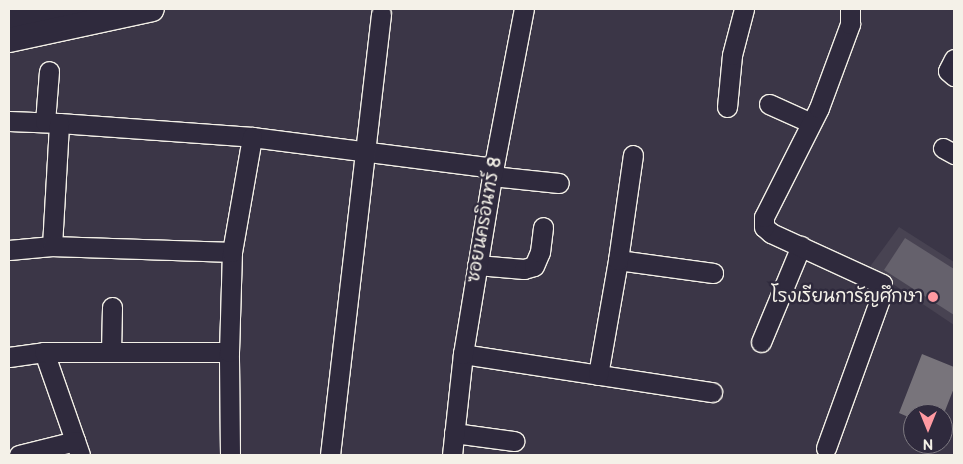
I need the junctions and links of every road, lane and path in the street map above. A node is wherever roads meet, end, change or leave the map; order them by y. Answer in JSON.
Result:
{"nodes":[{"id":1,"x":87,"y":9,"type":"edge"},
{"id":2,"x":152,"y":9,"type":"edge"},
{"id":3,"x":524,"y":9,"type":"edge"},
{"id":4,"x":744,"y":9,"type":"edge"},
{"id":5,"x":850,"y":9,"type":"edge"},
{"id":6,"x":382,"y":14,"type":"dead end"},
{"id":7,"x":9,"y":19,"type":"edge"},
{"id":8,"x":9,"y":40,"type":"edge"},
{"id":9,"x":954,"y":59,"type":"edge"},
{"id":10,"x":50,"y":71,"type":"dead end"},
{"id":11,"x":954,"y":76,"type":"edge"},
{"id":12,"x":769,"y":104,"type":"dead end"},
{"id":13,"x":727,"y":107,"type":"dead end"},
{"id":14,"x":9,"y":122,"type":"edge"},
{"id":15,"x":52,"y":122,"type":"junction"},
{"id":16,"x":811,"y":123,"type":"junction"},
{"id":17,"x":252,"y":137,"type":"junction"},
{"id":18,"x":367,"y":151,"type":"junction"},
{"id":19,"x":632,"y":155,"type":"dead end"},
{"id":20,"x":493,"y":172,"type":"junction"},
{"id":21,"x":558,"y":183,"type":"dead end"},
{"id":22,"x":543,"y":227,"type":"dead end"},
{"id":23,"x":52,"y":246,"type":"junction"},
{"id":24,"x":801,"y":246,"type":"junction"},
{"id":25,"x":9,"y":250,"type":"edge"},
{"id":26,"x":232,"y":252,"type":"junction"},
{"id":27,"x":618,"y":260,"type":"junction"},
{"id":28,"x":477,"y":265,"type":"junction"},
{"id":29,"x":713,"y":273,"type":"dead end"},
{"id":30,"x":112,"y":307,"type":"dead end"},
{"id":31,"x":761,"y":342,"type":"dead end"},
{"id":32,"x":44,"y":352,"type":"junction"},
{"id":33,"x":110,"y":352,"type":"junction"},
{"id":34,"x":229,"y":352,"type":"junction"},
{"id":35,"x":463,"y":354,"type":"junction"},
{"id":36,"x":9,"y":357,"type":"edge"},
{"id":37,"x":598,"y":374,"type":"junction"},
{"id":38,"x":712,"y":392,"type":"dead end"},
{"id":39,"x":454,"y":433,"type":"junction"},
{"id":40,"x":514,"y":441,"type":"dead end"},
{"id":41,"x":78,"y":448,"type":"edge"},
{"id":42,"x":826,"y":448,"type":"dead end"},
{"id":43,"x":19,"y":455,"type":"edge"},
{"id":44,"x":230,"y":455,"type":"edge"},
{"id":45,"x":330,"y":455,"type":"edge"},
{"id":46,"x":452,"y":455,"type":"edge"}],
"edges":[{"from":1,"to":7,"type":"main road"},
{"from":2,"to":8,"type":"main road"},
{"from":3,"to":20,"type":"street","name":"ซอยนครอินทร์ 8"},
{"from":4,"to":13,"type":"street"},
{"from":5,"to":16,"type":"street"},
{"from":6,"to":18,"type":"street"},
{"from":9,"to":11,"type":"street"},
{"from":10,"to":15,"type":"street"},
{"from":12,"to":16,"type":"street"},
{"from":14,"to":15,"type":"street"},
{"from":15,"to":17,"type":"street"},
{"from":15,"to":23,"type":"street"},
{"from":16,"to":24,"type":"street"},
{"from":17,"to":18,"type":"street"},
{"from":17,"to":26,"type":"street"},
{"from":18,"to":20,"type":"street"},
{"from":18,"to":45,"type":"street"},
{"from":19,"to":27,"type":"street"},
{"from":20,"to":21,"type":"street"},
{"from":20,"to":28,"type":"street","name":"ซอยนครอินทร์ 8"},
{"from":22,"to":28,"type":"street"},
{"from":23,"to":25,"type":"street"},
{"from":23,"to":26,"type":"street"},
{"from":24,"to":31,"type":"street"},
{"from":24,"to":42,"type":"street"},
{"from":26,"to":34,"type":"street"},
{"from":27,"to":29,"type":"street"},
{"from":27,"to":37,"type":"street"},
{"from":28,"to":35,"type":"street","name":"ซอยนครอินทร์ 8"},
{"from":30,"to":33,"type":"street"},
{"from":32,"to":33,"type":"street"},
{"from":32,"to":36,"type":"street"},
{"from":32,"to":41,"type":"street"},
{"from":33,"to":34,"type":"street"},
{"from":34,"to":44,"type":"street"},
{"from":35,"to":37,"type":"street"},
{"from":35,"to":39,"type":"street","name":"ซอยนครอินทร์ 8"},
{"from":37,"to":38,"type":"street"},
{"from":39,"to":40,"type":"street"},
{"from":39,"to":46,"type":"street","name":"ซอยนครอินทร์ 8"},
{"from":41,"to":43,"type":"street"}]}
